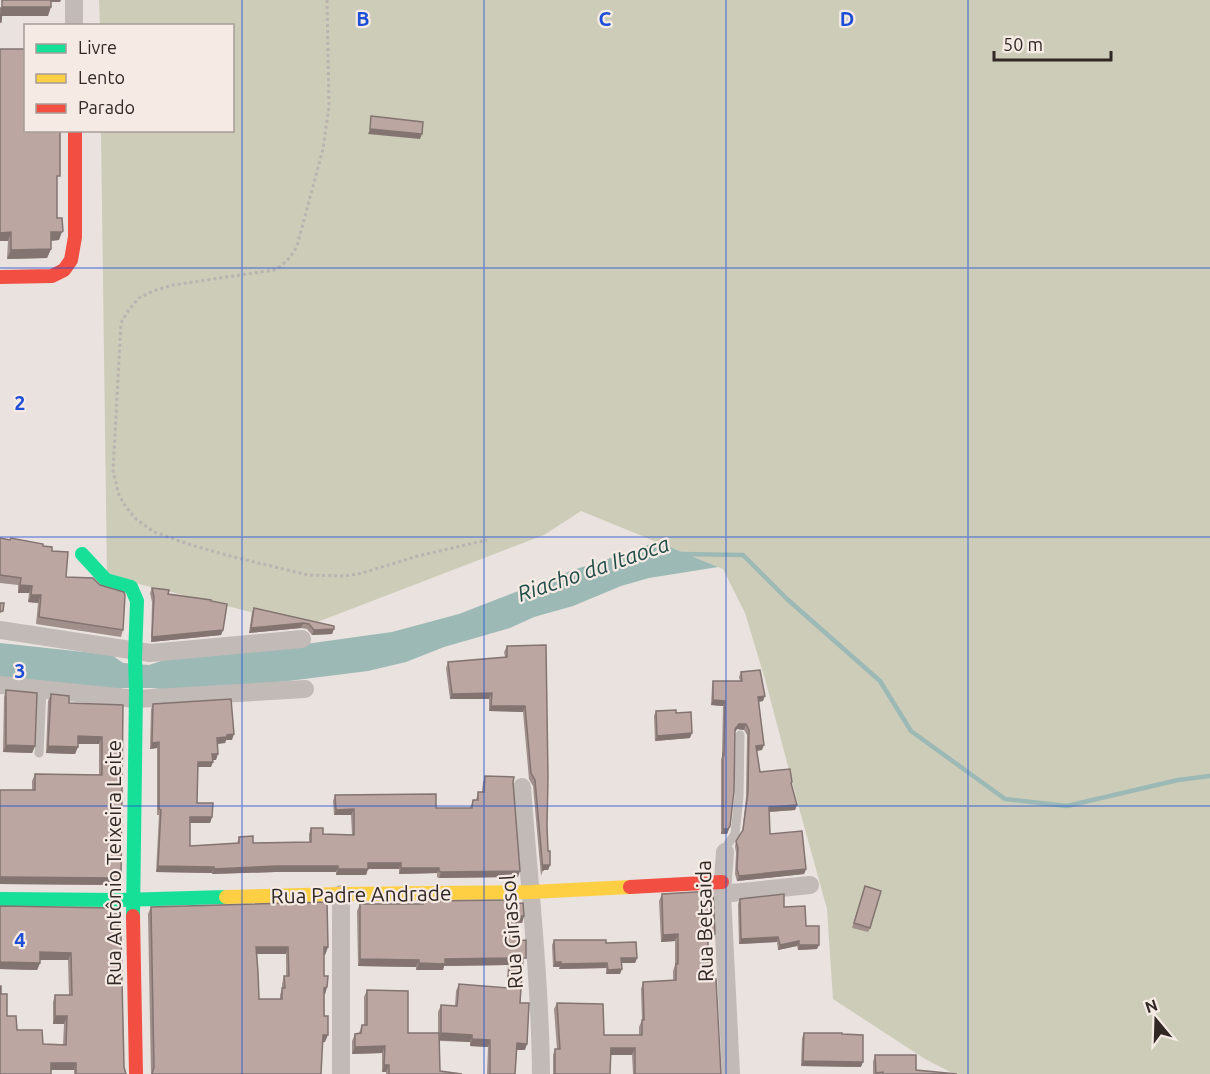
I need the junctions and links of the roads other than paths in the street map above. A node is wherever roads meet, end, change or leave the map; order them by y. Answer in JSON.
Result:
{"nodes":[{"id":1,"x":74,"y":0,"type":"edge"},
{"id":2,"x":74,"y":24,"type":"edge"},
{"id":3,"x":75,"y":132,"type":"edge"},
{"id":4,"x":0,"y":276,"type":"edge"},
{"id":5,"x":82,"y":554,"type":"dead end"},
{"id":6,"x":0,"y":630,"type":"edge"},
{"id":7,"x":302,"y":639,"type":"dead end"},
{"id":8,"x":135,"y":655,"type":"junction"},
{"id":9,"x":0,"y":686,"type":"edge"},
{"id":10,"x":305,"y":689,"type":"dead end"},
{"id":11,"x":42,"y":690,"type":"junction"},
{"id":12,"x":136,"y":695,"type":"junction"},
{"id":13,"x":740,"y":735,"type":"dead end"},
{"id":14,"x":39,"y":753,"type":"dead end"},
{"id":15,"x":522,"y":787,"type":"dead end"},
{"id":16,"x":725,"y":852,"type":"joint"},
{"id":17,"x":810,"y":885,"type":"dead end"},
{"id":18,"x":722,"y":888,"type":"junction"},
{"id":19,"x":531,"y":892,"type":"junction"},
{"id":20,"x":341,"y":894,"type":"junction"},
{"id":21,"x":0,"y":899,"type":"edge"},
{"id":22,"x":133,"y":899,"type":"junction"},
{"id":23,"x":136,"y":1074,"type":"edge"},
{"id":24,"x":341,"y":1074,"type":"edge"},
{"id":25,"x":541,"y":1074,"type":"edge"},
{"id":26,"x":731,"y":1074,"type":"edge"}],
"edges":[{"from":1,"to":2,"type":"street"},
{"from":3,"to":4,"type":"street"},
{"from":5,"to":8,"type":"street","name":"Rua Antônio Teixeira Leite"},
{"from":6,"to":8,"type":"street"},
{"from":7,"to":8,"type":"street"},
{"from":8,"to":12,"type":"street","name":"Rua Antônio Teixeira Leite"},
{"from":9,"to":11,"type":"street"},
{"from":10,"to":12,"type":"street"},
{"from":11,"to":12,"type":"street"},
{"from":11,"to":14,"type":"lane"},
{"from":12,"to":22,"type":"street","name":"Rua Antônio Teixeira Leite"},
{"from":13,"to":16,"type":"lane","name":"Rua Betsaida"},
{"from":15,"to":19,"type":"street","name":"Rua Girassol"},
{"from":16,"to":18,"type":"street","name":"Rua Betsaida"},
{"from":17,"to":18,"type":"street"},
{"from":18,"to":19,"type":"street","name":"Rua Padre Andrade"},
{"from":18,"to":26,"type":"street","name":"Rua Betsaida"},
{"from":19,"to":20,"type":"street","name":"Rua Padre Andrade"},
{"from":19,"to":25,"type":"street","name":"Rua Girassol"},
{"from":20,"to":22,"type":"street","name":"Rua Padre Andrade"},
{"from":20,"to":24,"type":"street"},
{"from":21,"to":22,"type":"street","name":"Rua Padre Andrade"},
{"from":22,"to":23,"type":"street","name":"Rua Antônio Teixeira Leite"}]}
